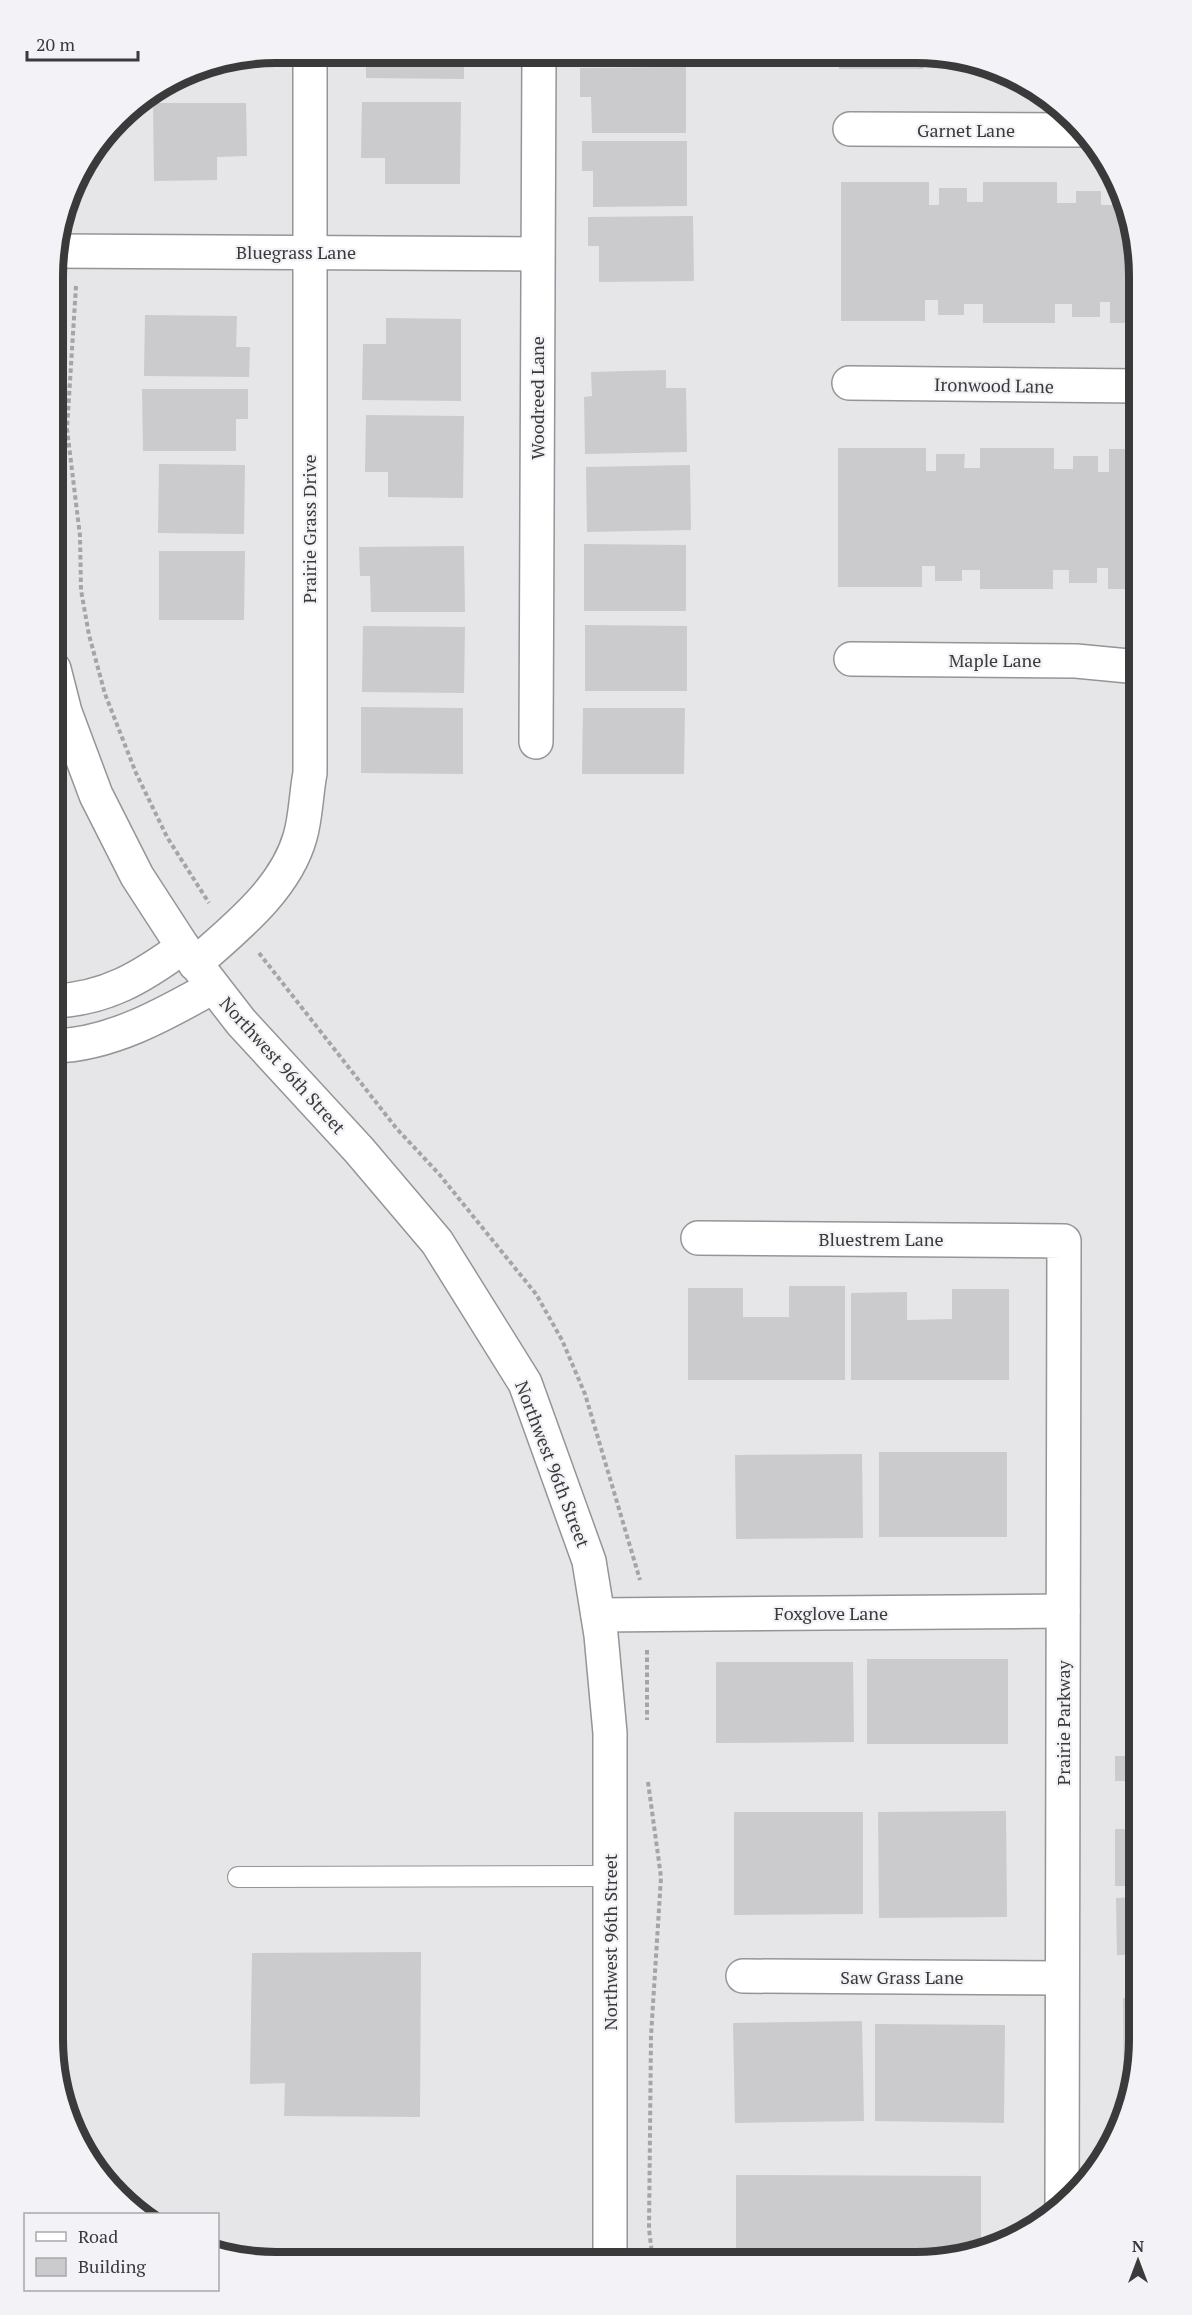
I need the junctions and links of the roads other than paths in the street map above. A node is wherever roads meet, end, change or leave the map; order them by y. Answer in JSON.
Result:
{"nodes":[{"id":1,"x":310,"y":63,"type":"edge"},
{"id":2,"x":539,"y":63,"type":"edge"},
{"id":3,"x":850,"y":129,"type":"dead end"},
{"id":4,"x":1071,"y":130,"type":"edge"},
{"id":5,"x":65,"y":251,"type":"edge"},
{"id":6,"x":308,"y":252,"type":"junction"},
{"id":7,"x":537,"y":254,"type":"junction"},
{"id":8,"x":849,"y":383,"type":"dead end"},
{"id":9,"x":1129,"y":386,"type":"edge"},
{"id":10,"x":851,"y":659,"type":"dead end"},
{"id":11,"x":1129,"y":666,"type":"edge"},
{"id":12,"x":63,"y":704,"type":"edge"},
{"id":13,"x":536,"y":742,"type":"dead end"},
{"id":14,"x":197,"y":966,"type":"junction"},
{"id":15,"x":63,"y":1001,"type":"edge"},
{"id":16,"x":63,"y":1046,"type":"edge"},
{"id":17,"x":698,"y":1238,"type":"dead end"},
{"id":18,"x":1064,"y":1240,"type":"joint"},
{"id":19,"x":1063,"y":1611,"type":"junction"},
{"id":20,"x":598,"y":1616,"type":"junction"},
{"id":21,"x":610,"y":1875,"type":"junction"},
{"id":22,"x":238,"y":1877,"type":"dead end"},
{"id":23,"x":743,"y":1976,"type":"dead end"},
{"id":24,"x":1062,"y":1978,"type":"junction"},
{"id":25,"x":1062,"y":2194,"type":"edge"},
{"id":26,"x":610,"y":2252,"type":"edge"}],
"edges":[{"from":1,"to":6,"type":"street","name":"Prairie Grass Drive"},
{"from":2,"to":7,"type":"street","name":"Woodreed Lane"},
{"from":3,"to":4,"type":"street","name":"Garnet Lane"},
{"from":5,"to":6,"type":"street","name":"Bluegrass Lane"},
{"from":6,"to":7,"type":"street","name":"Bluegrass Lane"},
{"from":6,"to":14,"type":"street","name":"Prairie Grass Drive"},
{"from":7,"to":13,"type":"street","name":"Woodreed Lane"},
{"from":8,"to":9,"type":"street","name":"Ironwood Lane"},
{"from":10,"to":11,"type":"street","name":"Maple Lane"},
{"from":12,"to":14,"type":"street","name":"Northwest 96th Street"},
{"from":14,"to":15,"type":"street"},
{"from":14,"to":16,"type":"street"},
{"from":14,"to":20,"type":"street","name":"Northwest 96th Street"},
{"from":17,"to":18,"type":"street","name":"Bluestrem Lane"},
{"from":18,"to":19,"type":"street","name":"Prairie Parkway"},
{"from":19,"to":20,"type":"street","name":"Foxglove Lane"},
{"from":19,"to":24,"type":"street","name":"Prairie Parkway"},
{"from":20,"to":21,"type":"street","name":"Northwest 96th Street"},
{"from":21,"to":22,"type":"lane"},
{"from":21,"to":26,"type":"street","name":"Northwest 96th Street"},
{"from":23,"to":24,"type":"street","name":"Saw Grass Lane"},
{"from":24,"to":25,"type":"street","name":"Prairie Parkway"}]}
